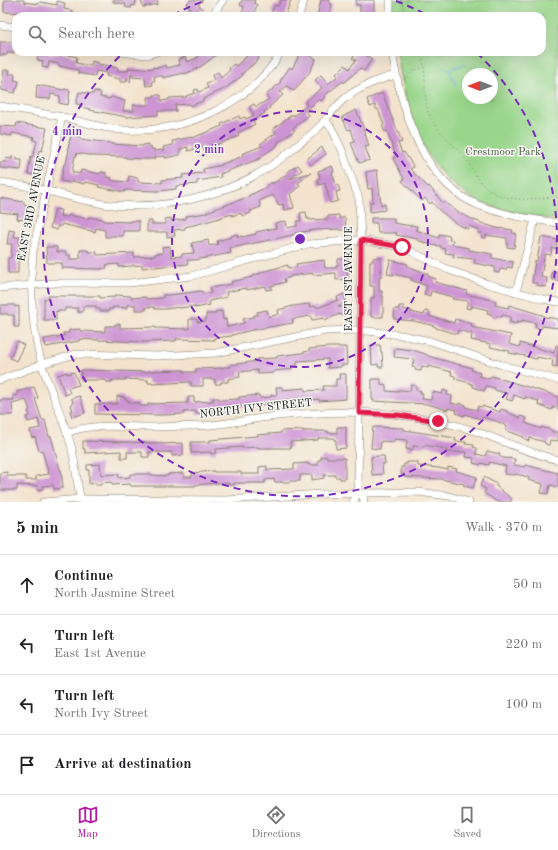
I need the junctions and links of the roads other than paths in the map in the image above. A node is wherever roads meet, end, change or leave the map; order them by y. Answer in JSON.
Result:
{"nodes":[{"id":1,"x":223,"y":0,"type":"edge"},
{"id":2,"x":304,"y":0,"type":"edge"},
{"id":3,"x":390,"y":0,"type":"edge"},
{"id":4,"x":215,"y":12,"type":"edge"},
{"id":5,"x":300,"y":12,"type":"edge"},
{"id":6,"x":390,"y":12,"type":"edge"},
{"id":7,"x":0,"y":25,"type":"edge"},
{"id":8,"x":12,"y":26,"type":"edge"},
{"id":9,"x":279,"y":56,"type":"edge"},
{"id":10,"x":393,"y":56,"type":"edge"},
{"id":11,"x":397,"y":78,"type":"junction"},
{"id":12,"x":0,"y":106,"type":"edge"},
{"id":13,"x":62,"y":117,"type":"junction"},
{"id":14,"x":325,"y":120,"type":"junction"},
{"id":15,"x":0,"y":182,"type":"edge"},
{"id":16,"x":46,"y":190,"type":"junction"},
{"id":17,"x":535,"y":220,"type":"junction"},
{"id":18,"x":558,"y":223,"type":"edge"},
{"id":19,"x":361,"y":240,"type":"junction"},
{"id":20,"x":31,"y":285,"type":"junction"},
{"id":21,"x":0,"y":288,"type":"edge"},
{"id":22,"x":516,"y":292,"type":"junction"},
{"id":23,"x":558,"y":302,"type":"edge"},
{"id":24,"x":359,"y":330,"type":"junction"},
{"id":25,"x":42,"y":364,"type":"junction"},
{"id":26,"x":0,"y":380,"type":"edge"},
{"id":27,"x":558,"y":380,"type":"edge"},
{"id":28,"x":359,"y":413,"type":"junction"},
{"id":29,"x":67,"y":433,"type":"junction"},
{"id":30,"x":558,"y":460,"type":"edge"},
{"id":31,"x":358,"y":493,"type":"junction"},
{"id":32,"x":77,"y":501,"type":"edge"},
{"id":33,"x":43,"y":502,"type":"edge"},
{"id":34,"x":354,"y":502,"type":"edge"},
{"id":35,"x":364,"y":502,"type":"edge"},
{"id":36,"x":469,"y":502,"type":"edge"}],
"edges":[{"from":1,"to":4,"type":"street"},
{"from":2,"to":5,"type":"street"},
{"from":3,"to":6,"type":"street"},
{"from":7,"to":8,"type":"street"},
{"from":9,"to":13,"type":"street"},
{"from":10,"to":11,"type":"street"},
{"from":11,"to":14,"type":"street"},
{"from":11,"to":17,"type":"street"},
{"from":12,"to":13,"type":"street"},
{"from":13,"to":16,"type":"street","name":"EAST 3RD AVENUE"},
{"from":14,"to":16,"type":"street"},
{"from":14,"to":19,"type":"street","name":"EAST 1ST AVENUE"},
{"from":15,"to":16,"type":"street"},
{"from":16,"to":20,"type":"street","name":"EAST 3RD AVENUE"},
{"from":17,"to":18,"type":"street"},
{"from":17,"to":22,"type":"street"},
{"from":19,"to":20,"type":"street"},
{"from":19,"to":22,"type":"street"},
{"from":19,"to":24,"type":"street","name":"EAST 1ST AVENUE"},
{"from":20,"to":21,"type":"street"},
{"from":20,"to":25,"type":"street","name":"EAST 3RD AVENUE"},
{"from":22,"to":23,"type":"street"},
{"from":24,"to":25,"type":"street"},
{"from":24,"to":27,"type":"street"},
{"from":24,"to":28,"type":"street","name":"EAST 1ST AVENUE"},
{"from":25,"to":26,"type":"street"},
{"from":25,"to":29,"type":"street","name":"EAST 3RD AVENUE"},
{"from":28,"to":29,"type":"street","name":"NORTH IVY STREET"},
{"from":28,"to":30,"type":"street","name":"NORTH IVY STREET"},
{"from":28,"to":31,"type":"street","name":"EAST 1ST AVENUE"},
{"from":29,"to":32,"type":"street","name":"EAST 3RD AVENUE"},
{"from":31,"to":32,"type":"street"},
{"from":31,"to":34,"type":"street","name":"EAST 1ST AVENUE"},
{"from":31,"to":35,"type":"street"},
{"from":31,"to":36,"type":"street"},
{"from":32,"to":33,"type":"street"}]}
